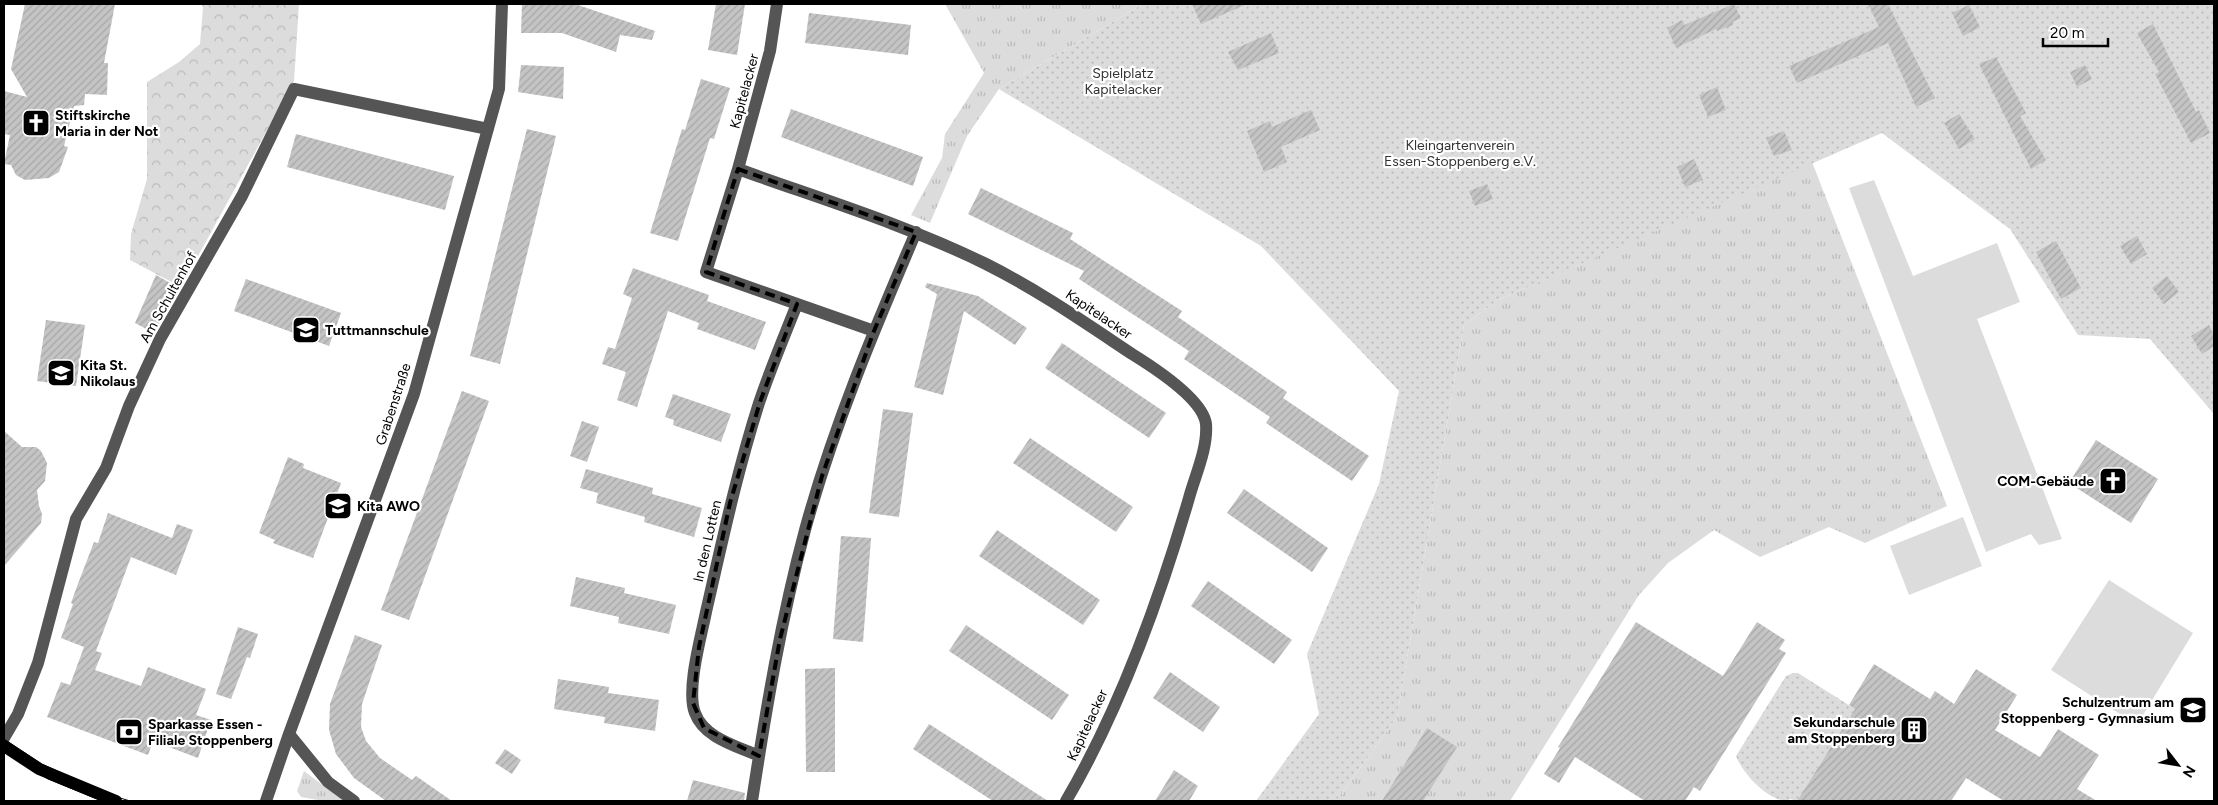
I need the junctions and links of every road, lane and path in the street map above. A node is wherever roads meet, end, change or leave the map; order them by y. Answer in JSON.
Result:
{"nodes":[{"id":1,"x":502,"y":4,"type":"edge"},
{"id":2,"x":777,"y":4,"type":"edge"},
{"id":3,"x":488,"y":129,"type":"junction"},
{"id":4,"x":738,"y":169,"type":"junction"},
{"id":5,"x":916,"y":232,"type":"junction"},
{"id":6,"x":797,"y":304,"type":"junction"},
{"id":7,"x":874,"y":331,"type":"junction"},
{"id":8,"x":289,"y":734,"type":"junction"},
{"id":9,"x":4,"y":738,"type":"edge"},
{"id":10,"x":4,"y":746,"type":"edge"},
{"id":11,"x":759,"y":756,"type":"junction"},
{"id":12,"x":116,"y":801,"type":"edge"},
{"id":13,"x":266,"y":801,"type":"edge"},
{"id":14,"x":354,"y":801,"type":"edge"},
{"id":15,"x":752,"y":801,"type":"edge"},
{"id":16,"x":1066,"y":801,"type":"edge"}],
"edges":[{"from":1,"to":3,"type":"street","name":"Grabenstraße"},
{"from":2,"to":4,"type":"street","name":"Kapitelacker"},
{"from":3,"to":8,"type":"street","name":"Grabenstraße"},
{"from":3,"to":9,"type":"street","name":"Am Schultenhof"},
{"from":4,"to":5,"type":"street","name":"Kapitelacker"},
{"from":4,"to":6,"type":"street"},
{"from":5,"to":7,"type":"street"},
{"from":5,"to":16,"type":"street","name":"Kapitelacker"},
{"from":6,"to":7,"type":"street"},
{"from":6,"to":11,"type":"street","name":"In den Lotten"},
{"from":7,"to":11,"type":"street"},
{"from":8,"to":13,"type":"street","name":"Grabenstraße"},
{"from":8,"to":14,"type":"street"},
{"from":10,"to":12,"type":"main road"},
{"from":11,"to":15,"type":"street"}]}
